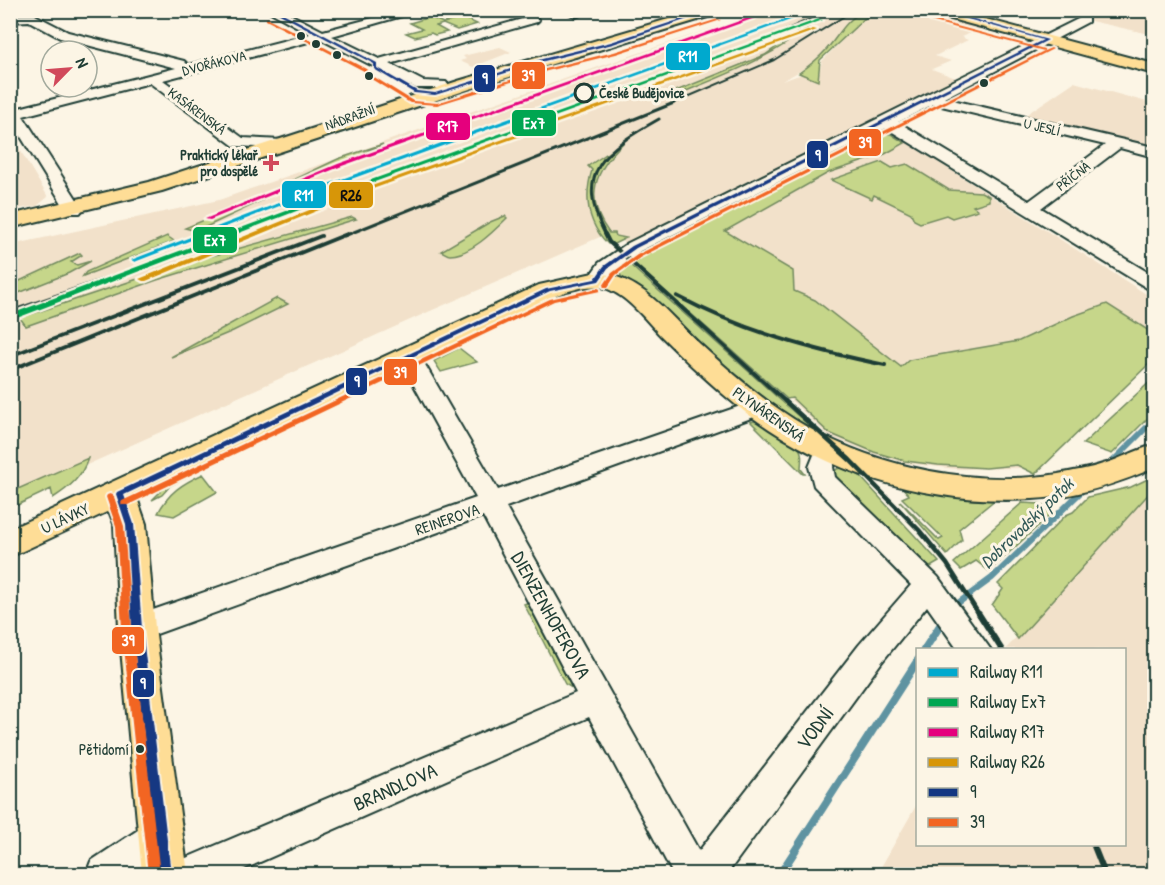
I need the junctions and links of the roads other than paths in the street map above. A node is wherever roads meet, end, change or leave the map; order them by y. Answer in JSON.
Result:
{"nodes":[{"id":1,"x":272,"y":10,"type":"edge"},
{"id":2,"x":418,"y":10,"type":"edge"},
{"id":3,"x":716,"y":10,"type":"edge"},
{"id":4,"x":934,"y":10,"type":"edge"},
{"id":5,"x":10,"y":19,"type":"edge"},
{"id":6,"x":533,"y":20,"type":"dead end"},
{"id":7,"x":1084,"y":20,"type":"dead end"},
{"id":8,"x":319,"y":36,"type":"junction"},
{"id":9,"x":1046,"y":40,"type":"junction"},
{"id":10,"x":376,"y":64,"type":"junction"},
{"id":11,"x":1155,"y":69,"type":"edge"},
{"id":12,"x":186,"y":70,"type":"junction"},
{"id":13,"x":153,"y":79,"type":"junction"},
{"id":14,"x":438,"y":90,"type":"junction"},
{"id":15,"x":416,"y":92,"type":"junction"},
{"id":16,"x":931,"y":99,"type":"junction"},
{"id":17,"x":12,"y":112,"type":"edge"},
{"id":18,"x":887,"y":122,"type":"junction"},
{"id":19,"x":277,"y":143,"type":"junction"},
{"id":20,"x":1116,"y":144,"type":"junction"},
{"id":21,"x":1155,"y":152,"type":"edge"},
{"id":22,"x":254,"y":153,"type":"junction"},
{"id":23,"x":69,"y":202,"type":"junction"},
{"id":24,"x":1031,"y":208,"type":"junction"},
{"id":25,"x":10,"y":222,"type":"edge"},
{"id":26,"x":597,"y":280,"type":"junction"},
{"id":27,"x":1155,"y":284,"type":"edge"},
{"id":28,"x":409,"y":356,"type":"junction"},
{"id":29,"x":757,"y":408,"type":"junction"},
{"id":30,"x":827,"y":451,"type":"junction"},
{"id":31,"x":1155,"y":456,"type":"edge"},
{"id":32,"x":120,"y":494,"type":"junction"},
{"id":33,"x":492,"y":503,"type":"junction"},
{"id":34,"x":10,"y":544,"type":"edge"},
{"id":35,"x":933,"y":592,"type":"junction"},
{"id":36,"x":137,"y":628,"type":"junction"},
{"id":37,"x":968,"y":640,"type":"edge"},
{"id":38,"x":596,"y":699,"type":"junction"},
{"id":39,"x":162,"y":856,"type":"edge"},
{"id":40,"x":104,"y":874,"type":"edge"},
{"id":41,"x":192,"y":874,"type":"edge"},
{"id":42,"x":692,"y":874,"type":"edge"},
{"id":43,"x":705,"y":874,"type":"edge"}],
"edges":[{"from":1,"to":8,"type":"street"},
{"from":2,"to":8,"type":"street","name":"DVOŘÁKOVA"},
{"from":3,"to":14,"type":"main road","name":"NÁDRAŽNÍ"},
{"from":4,"to":9,"type":"main road"},
{"from":5,"to":12,"type":"street","name":"KASÁRENSKÁ"},
{"from":6,"to":10,"type":"street"},
{"from":7,"to":9,"type":"street"},
{"from":8,"to":10,"type":"street"},
{"from":8,"to":12,"type":"street","name":"DVOŘÁKOVA"},
{"from":9,"to":11,"type":"main road"},
{"from":9,"to":16,"type":"street"},
{"from":10,"to":14,"type":"street"},
{"from":10,"to":15,"type":"street"},
{"from":12,"to":13,"type":"street","name":"DVOŘÁKOVA"},
{"from":13,"to":17,"type":"street","name":"DVOŘÁKOVA"},
{"from":13,"to":19,"type":"street","name":"KASÁRENSKÁ"},
{"from":14,"to":15,"type":"main road","name":"NÁDRAŽNÍ"},
{"from":14,"to":22,"type":"main road","name":"NÁDRAŽNÍ"},
{"from":15,"to":19,"type":"main road","name":"NÁDRAŽNÍ"},
{"from":16,"to":18,"type":"street"},
{"from":16,"to":20,"type":"street","name":"U JESLÍ"},
{"from":17,"to":23,"type":"street"},
{"from":18,"to":24,"type":"street"},
{"from":18,"to":26,"type":"street"},
{"from":19,"to":22,"type":"main road","name":"NÁDRAŽNÍ"},
{"from":20,"to":21,"type":"street","name":"U JESLÍ"},
{"from":20,"to":24,"type":"street","name":"PŘÍČNÁ"},
{"from":22,"to":23,"type":"main road","name":"NÁDRAŽNÍ"},
{"from":23,"to":25,"type":"main road","name":"NÁDRAŽNÍ"},
{"from":24,"to":27,"type":"street"},
{"from":26,"to":28,"type":"main road","name":"U LÁVKY"},
{"from":26,"to":29,"type":"main road","name":"PLYNÁRENSKÁ"},
{"from":28,"to":32,"type":"main road","name":"U LÁVKY"},
{"from":28,"to":33,"type":"street","name":"DIENZENHOFEROVA"},
{"from":29,"to":30,"type":"main road","name":"PLYNÁRENSKÁ"},
{"from":29,"to":33,"type":"street","name":"REINEROVA"},
{"from":30,"to":31,"type":"main road"},
{"from":30,"to":35,"type":"street"},
{"from":32,"to":34,"type":"main road","name":"U LÁVKY"},
{"from":32,"to":36,"type":"main road"},
{"from":33,"to":36,"type":"street","name":"REINEROVA"},
{"from":33,"to":38,"type":"street","name":"DIENZENHOFEROVA"},
{"from":35,"to":37,"type":"street"},
{"from":35,"to":43,"type":"street","name":"VODNÍ"},
{"from":36,"to":39,"type":"main road"},
{"from":38,"to":41,"type":"street","name":"BRANDLOVA"},
{"from":38,"to":42,"type":"street","name":"DIENZENHOFEROVA"},
{"from":39,"to":40,"type":"street"}]}
